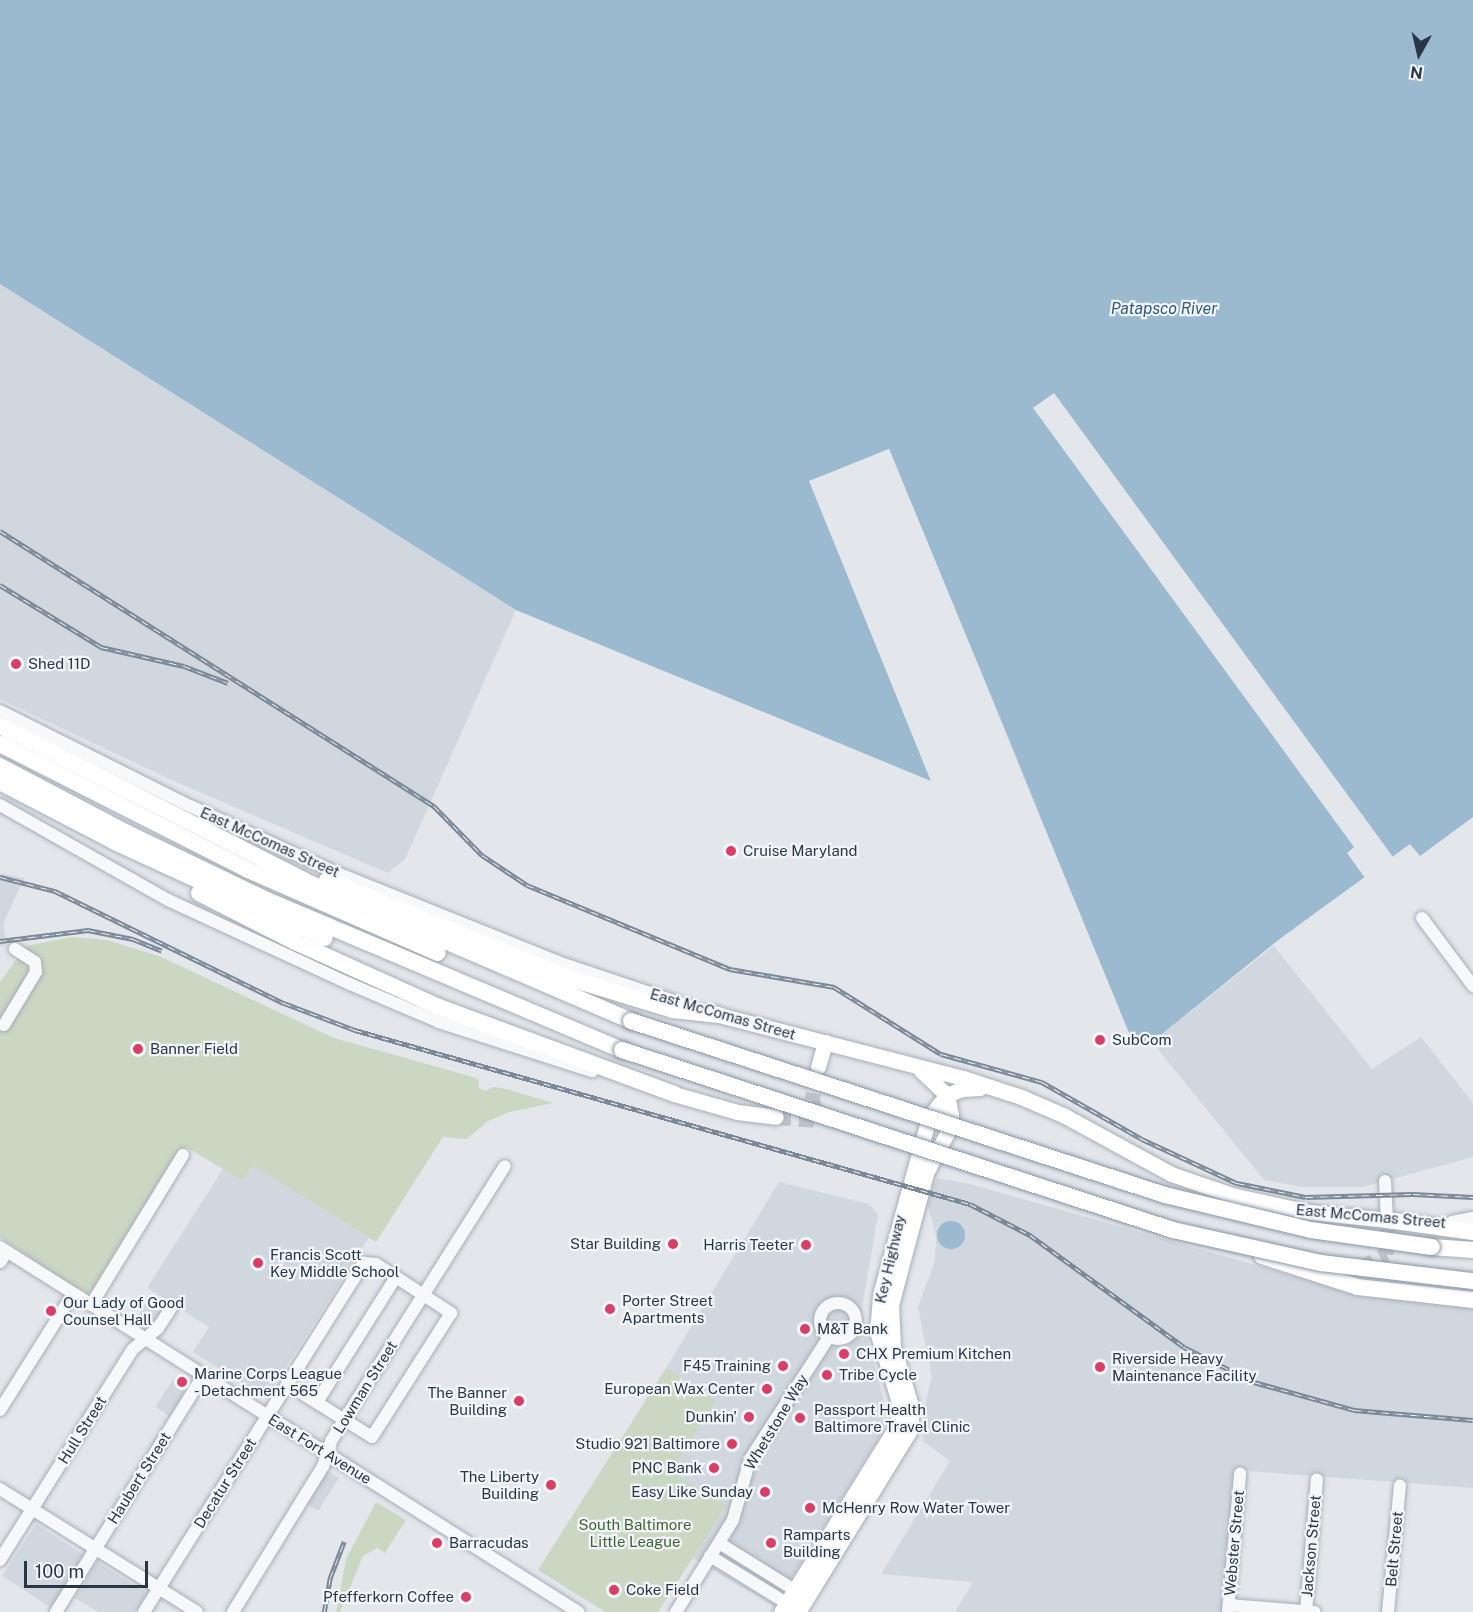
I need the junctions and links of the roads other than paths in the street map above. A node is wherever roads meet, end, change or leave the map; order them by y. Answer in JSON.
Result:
{"nodes":[{"id":1,"x":0,"y":711,"type":"edge"},
{"id":2,"x":0,"y":726,"type":"edge"},
{"id":3,"x":0,"y":744,"type":"edge"},
{"id":4,"x":0,"y":766,"type":"edge"},
{"id":5,"x":0,"y":782,"type":"edge"},
{"id":6,"x":142,"y":801,"type":"junction"},
{"id":7,"x":0,"y":805,"type":"edge"},
{"id":8,"x":119,"y":844,"type":"junction"},
{"id":9,"x":1422,"y":918,"type":"dead end"},
{"id":10,"x":15,"y":949,"type":"dead end"},
{"id":11,"x":1471,"y":979,"type":"edge"},
{"id":12,"x":719,"y":1015,"type":"junction"},
{"id":13,"x":631,"y":1021,"type":"junction"},
{"id":14,"x":4,"y":1025,"type":"dead end"},
{"id":15,"x":825,"y":1042,"type":"junction"},
{"id":16,"x":622,"y":1050,"type":"junction"},
{"id":17,"x":911,"y":1065,"type":"junction"},
{"id":18,"x":818,"y":1067,"type":"tunnel mouth"},
{"id":19,"x":998,"y":1090,"type":"junction"},
{"id":20,"x":674,"y":1094,"type":"junction"},
{"id":21,"x":947,"y":1095,"type":"junction"},
{"id":22,"x":776,"y":1117,"type":"tunnel mouth"},
{"id":23,"x":183,"y":1155,"type":"dead end"},
{"id":24,"x":505,"y":1166,"type":"dead end"},
{"id":25,"x":1385,"y":1180,"type":"dead end"},
{"id":26,"x":1473,"y":1218,"type":"edge"},
{"id":27,"x":1452,"y":1222,"type":"junction"},
{"id":28,"x":1388,"y":1224,"type":"junction"},
{"id":29,"x":1473,"y":1224,"type":"edge"},
{"id":30,"x":1473,"y":1232,"type":"edge"},
{"id":31,"x":1473,"y":1250,"type":"edge"},
{"id":32,"x":2,"y":1254,"type":"edge"},
{"id":33,"x":1261,"y":1256,"type":"dead end"},
{"id":34,"x":396,"y":1277,"type":"junction"},
{"id":35,"x":1473,"y":1281,"type":"edge"},
{"id":36,"x":74,"y":1294,"type":"junction"},
{"id":37,"x":423,"y":1294,"type":"junction"},
{"id":38,"x":1473,"y":1300,"type":"edge"},
{"id":39,"x":91,"y":1305,"type":"junction"},
{"id":40,"x":171,"y":1308,"type":"dead end"},
{"id":41,"x":829,"y":1337,"type":"dead end"},
{"id":42,"x":144,"y":1338,"type":"junction"},
{"id":43,"x":203,"y":1376,"type":"junction"},
{"id":44,"x":303,"y":1394,"type":"dead end"},
{"id":45,"x":317,"y":1402,"type":"junction"},
{"id":46,"x":0,"y":1410,"type":"edge"},
{"id":47,"x":267,"y":1416,"type":"junction"},
{"id":48,"x":345,"y":1420,"type":"junction"},
{"id":49,"x":327,"y":1454,"type":"junction"},
{"id":50,"x":1240,"y":1474,"type":"dead end"},
{"id":51,"x":1317,"y":1479,"type":"dead end"},
{"id":52,"x":1400,"y":1486,"type":"dead end"},
{"id":53,"x":0,"y":1489,"type":"edge"},
{"id":54,"x":32,"y":1509,"type":"junction"},
{"id":55,"x":719,"y":1543,"type":"junction"},
{"id":56,"x":95,"y":1549,"type":"junction"},
{"id":57,"x":710,"y":1556,"type":"junction"},
{"id":58,"x":0,"y":1560,"type":"edge"},
{"id":59,"x":159,"y":1589,"type":"junction"},
{"id":60,"x":795,"y":1604,"type":"edge"},
{"id":61,"x":1228,"y":1609,"type":"edge"},
{"id":62,"x":56,"y":1612,"type":"edge"},
{"id":63,"x":144,"y":1612,"type":"edge"},
{"id":64,"x":197,"y":1612,"type":"edge"},
{"id":65,"x":233,"y":1612,"type":"edge"},
{"id":66,"x":578,"y":1612,"type":"edge"},
{"id":67,"x":676,"y":1612,"type":"edge"},
{"id":68,"x":1309,"y":1612,"type":"edge"},
{"id":69,"x":1388,"y":1612,"type":"edge"}],
"edges":[{"from":1,"to":12,"type":"street","name":"East McComas Street"},
{"from":2,"to":6,"type":"highway"},
{"from":3,"to":13,"type":"highway"},
{"from":4,"to":16,"type":"highway"},
{"from":5,"to":8,"type":"highway"},
{"from":6,"to":12,"type":"highway"},
{"from":6,"to":13,"type":"highway"},
{"from":7,"to":20,"type":"street"},
{"from":8,"to":16,"type":"highway"},
{"from":8,"to":20,"type":"highway"},
{"from":9,"to":11,"type":"street"},
{"from":10,"to":14,"type":"street"},
{"from":12,"to":15,"type":"main road","name":"East McComas Street"},
{"from":13,"to":31,"type":"highway","bridge":true},
{"from":15,"to":17,"type":"main road","name":"East McComas Street"},
{"from":15,"to":18,"type":"main road"},
{"from":16,"to":35,"type":"highway","bridge":true},
{"from":17,"to":19,"type":"main road","name":"East McComas Street"},
{"from":17,"to":21,"type":"main road"},
{"from":19,"to":21,"type":"main road"},
{"from":19,"to":28,"type":"main road","name":"East McComas Street"},
{"from":20,"to":22,"type":"main road"},
{"from":21,"to":60,"type":"main road","name":"Key Highway"},
{"from":21,"to":60,"type":"main road","name":"Key Highway"},
{"from":23,"to":39,"type":"street"},
{"from":24,"to":37,"type":"street","name":"Lowman Street"},
{"from":25,"to":28,"type":"street"},
{"from":26,"to":27,"type":"street"},
{"from":27,"to":28,"type":"main road","name":"East McComas Street"},
{"from":27,"to":29,"type":"main road","name":"East McComas Street"},
{"from":28,"to":30,"type":"highway"},
{"from":32,"to":36,"type":"street","name":"East Fort Avenue"},
{"from":33,"to":38,"type":"highway"},
{"from":34,"to":37,"type":"street"},
{"from":34,"to":45,"type":"street"},
{"from":34,"to":47,"type":"street","name":"Decatur Street"},
{"from":36,"to":39,"type":"street","name":"East Fort Avenue"},
{"from":36,"to":46,"type":"street"},
{"from":37,"to":48,"type":"street","name":"Lowman Street"},
{"from":37,"to":48,"type":"street"},
{"from":39,"to":42,"type":"street","name":"East Fort Avenue"},
{"from":40,"to":42,"type":"street","name":"Hull Street"},
{"from":41,"to":55,"type":"street","name":"Whetstone Way"},
{"from":42,"to":43,"type":"street","name":"East Fort Avenue"},
{"from":42,"to":54,"type":"street","name":"Hull Street"},
{"from":43,"to":47,"type":"street","name":"East Fort Avenue"},
{"from":43,"to":56,"type":"street","name":"Haubert Street"},
{"from":44,"to":45,"type":"street"},
{"from":45,"to":48,"type":"street"},
{"from":47,"to":49,"type":"street","name":"East Fort Avenue"},
{"from":47,"to":59,"type":"street","name":"Decatur Street"},
{"from":48,"to":49,"type":"street","name":"Lowman Street"},
{"from":49,"to":65,"type":"street","name":"Lowman Street"},
{"from":49,"to":66,"type":"street","name":"East Fort Avenue"},
{"from":50,"to":61,"type":"street","name":"Webster Street"},
{"from":51,"to":68,"type":"street","name":"Jackson Street"},
{"from":52,"to":69,"type":"street","name":"Belt Street"},
{"from":53,"to":54,"type":"street"},
{"from":54,"to":56,"type":"street"},
{"from":54,"to":58,"type":"street","name":"Hull Street"},
{"from":55,"to":57,"type":"street","name":"Whetstone Way"},
{"from":55,"to":60,"type":"street"},
{"from":56,"to":59,"type":"street"},
{"from":56,"to":62,"type":"street","name":"Haubert Street"},
{"from":57,"to":60,"type":"street"},
{"from":57,"to":67,"type":"street","name":"Whetstone Way"},
{"from":59,"to":63,"type":"street","name":"Decatur Street"},
{"from":59,"to":64,"type":"street"},
{"from":61,"to":68,"type":"street"}]}
